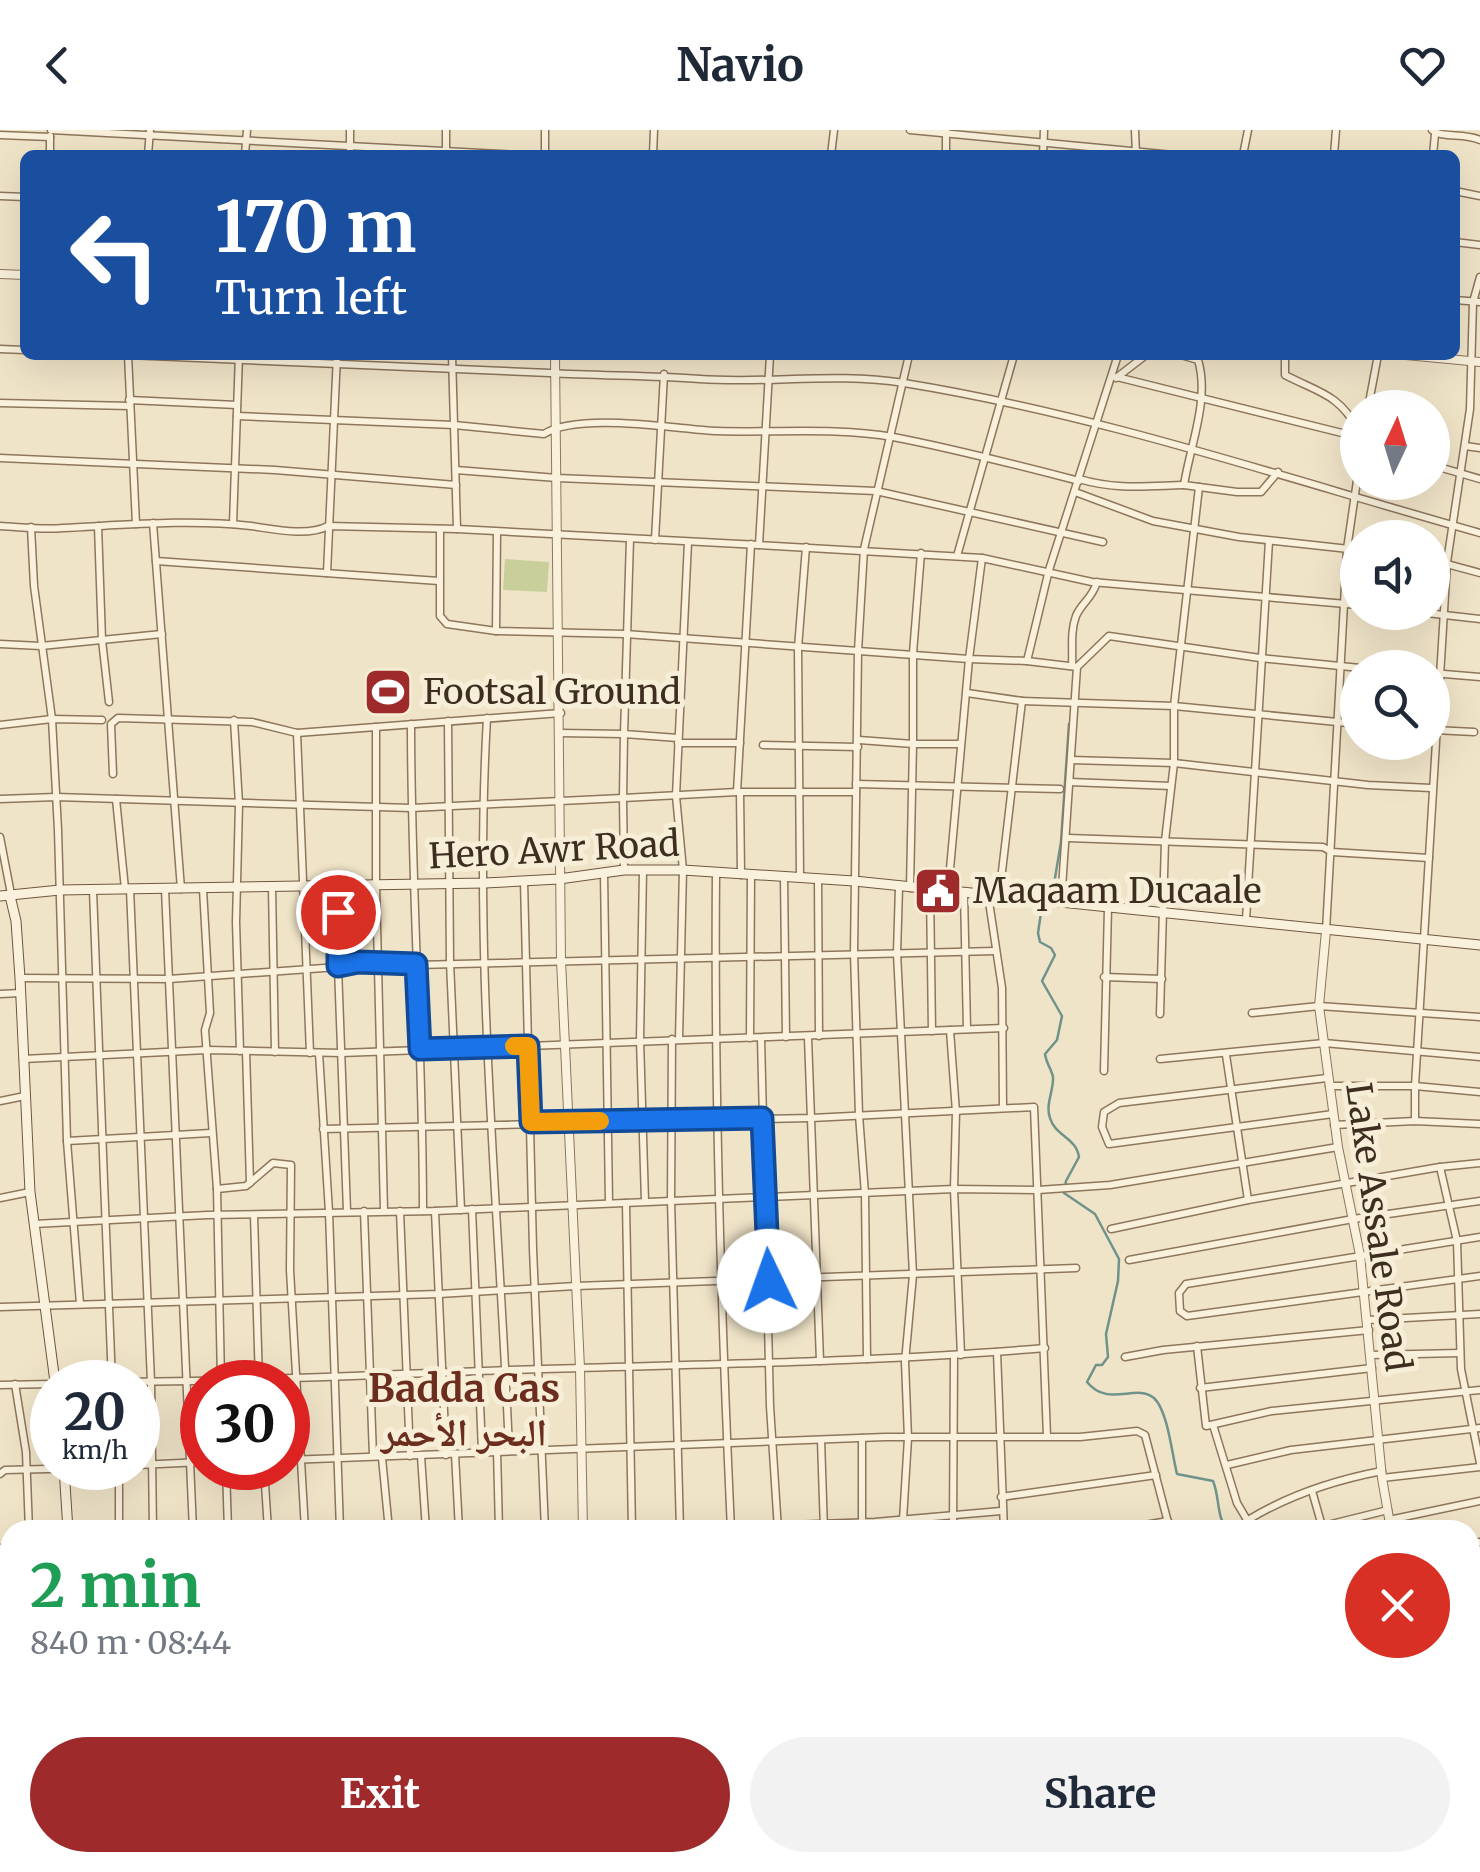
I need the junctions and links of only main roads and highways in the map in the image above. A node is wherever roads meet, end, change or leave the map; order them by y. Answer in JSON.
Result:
{"nodes":[{"id":1,"x":7,"y":896,"type":"edge"},
{"id":2,"x":1480,"y":945,"type":"edge"},
{"id":3,"x":52,"y":1360,"type":"edge"},
{"id":4,"x":65,"y":1490,"type":"edge"},
{"id":5,"x":67,"y":1520,"type":"edge"}],
"edges":[{"from":1,"to":2,"type":"main road","name":"Hero Awr Road"},
{"from":1,"to":3,"type":"main road"},
{"from":4,"to":5,"type":"main road"}]}
